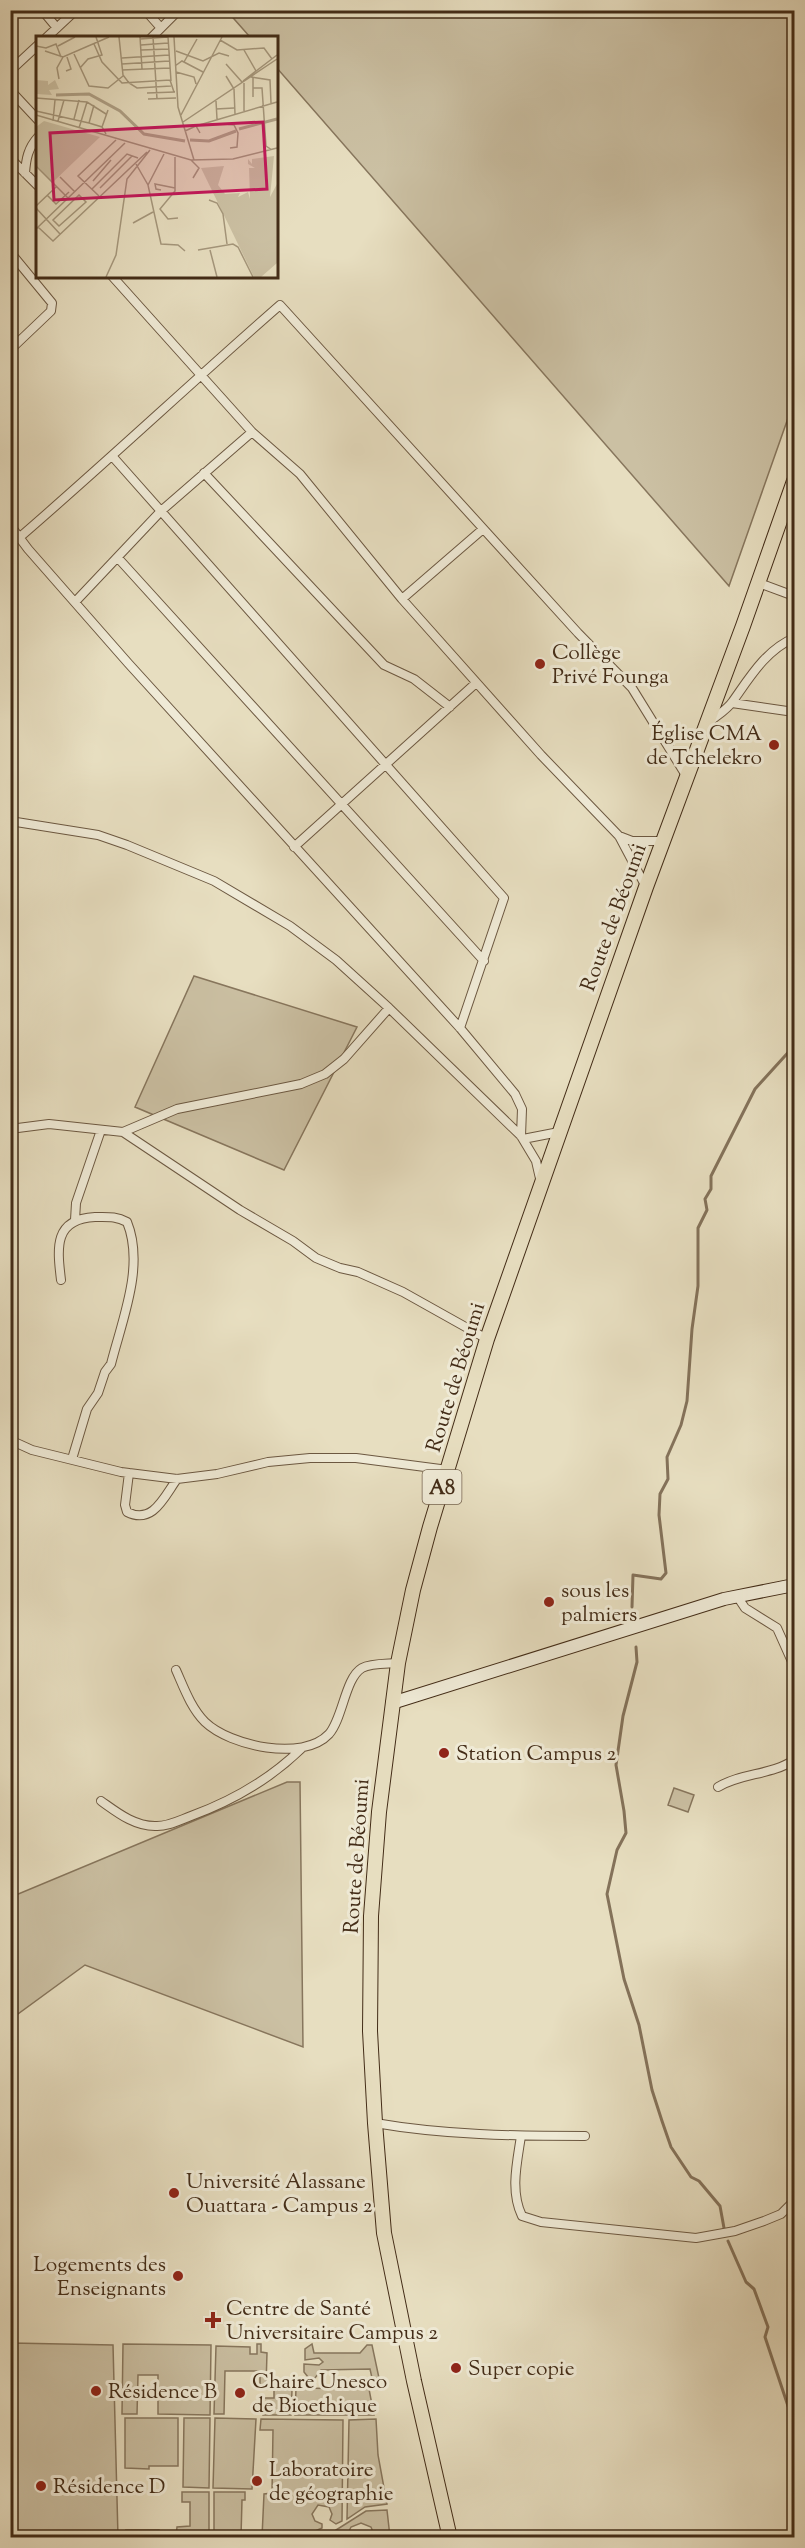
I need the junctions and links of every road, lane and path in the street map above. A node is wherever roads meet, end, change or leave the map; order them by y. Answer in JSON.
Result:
{"nodes":[{"id":1,"x":42,"y":10,"type":"edge"},
{"id":2,"x":76,"y":10,"type":"edge"},
{"id":3,"x":145,"y":10,"type":"edge"},
{"id":4,"x":178,"y":10,"type":"edge"},
{"id":5,"x":57,"y":28,"type":"junction"},
{"id":6,"x":161,"y":28,"type":"junction"},
{"id":7,"x":48,"y":36,"type":"edge"},
{"id":8,"x":153,"y":36,"type":"edge"},
{"id":9,"x":36,"y":47,"type":"edge"},
{"id":10,"x":10,"y":71,"type":"edge"},
{"id":11,"x":10,"y":90,"type":"edge"},
{"id":12,"x":36,"y":118,"type":"edge"},
{"id":13,"x":36,"y":139,"type":"edge"},
{"id":14,"x":10,"y":158,"type":"edge"},
{"id":15,"x":25,"y":173,"type":"junction"},
{"id":16,"x":36,"y":184,"type":"edge"},
{"id":17,"x":10,"y":252,"type":"edge"},
{"id":18,"x":114,"y":278,"type":"edge"},
{"id":19,"x":10,"y":350,"type":"edge"},
{"id":20,"x":200,"y":375,"type":"junction"},
{"id":21,"x":252,"y":432,"type":"junction"},
{"id":22,"x":113,"y":457,"type":"junction"},
{"id":23,"x":204,"y":473,"type":"junction"},
{"id":24,"x":795,"y":481,"type":"edge"},
{"id":25,"x":161,"y":511,"type":"junction"},
{"id":26,"x":10,"y":525,"type":"edge"},
{"id":27,"x":483,"y":529,"type":"junction"},
{"id":28,"x":20,"y":537,"type":"junction"},
{"id":29,"x":118,"y":558,"type":"junction"},
{"id":30,"x":759,"y":583,"type":"junction"},
{"id":31,"x":795,"y":596,"type":"edge"},
{"id":32,"x":402,"y":599,"type":"junction"},
{"id":33,"x":75,"y":602,"type":"junction"},
{"id":34,"x":795,"y":638,"type":"edge"},
{"id":35,"x":476,"y":683,"type":"junction"},
{"id":36,"x":732,"y":703,"type":"junction"},
{"id":37,"x":450,"y":707,"type":"junction"},
{"id":38,"x":795,"y":712,"type":"edge"},
{"id":39,"x":708,"y":723,"type":"junction"},
{"id":40,"x":384,"y":764,"type":"junction"},
{"id":41,"x":687,"y":777,"type":"junction"},
{"id":42,"x":341,"y":805,"type":"junction"},
{"id":43,"x":10,"y":820,"type":"edge"},
{"id":44,"x":619,"y":836,"type":"junction"},
{"id":45,"x":663,"y":841,"type":"junction"},
{"id":46,"x":294,"y":847,"type":"junction"},
{"id":47,"x":646,"y":887,"type":"junction"},
{"id":48,"x":484,"y":961,"type":"junction"},
{"id":49,"x":388,"y":1008,"type":"junction"},
{"id":50,"x":460,"y":1028,"type":"junction"},
{"id":51,"x":10,"y":1129,"type":"edge"},
{"id":52,"x":101,"y":1130,"type":"junction"},
{"id":53,"x":123,"y":1132,"type":"junction"},
{"id":54,"x":559,"y":1132,"type":"junction"},
{"id":55,"x":522,"y":1138,"type":"junction"},
{"id":56,"x":541,"y":1183,"type":"junction"},
{"id":57,"x":75,"y":1220,"type":"junction"},
{"id":58,"x":61,"y":1280,"type":"dead end"},
{"id":59,"x":487,"y":1339,"type":"junction"},
{"id":60,"x":10,"y":1440,"type":"edge"},
{"id":61,"x":72,"y":1459,"type":"junction"},
{"id":62,"x":448,"y":1470,"type":"junction"},
{"id":63,"x":129,"y":1473,"type":"junction"},
{"id":64,"x":177,"y":1479,"type":"junction"},
{"id":65,"x":795,"y":1585,"type":"edge"},
{"id":66,"x":737,"y":1596,"type":"junction"},
{"id":67,"x":398,"y":1663,"type":"junction"},
{"id":68,"x":795,"y":1666,"type":"edge"},
{"id":69,"x":176,"y":1670,"type":"dead end"},
{"id":70,"x":392,"y":1703,"type":"junction"},
{"id":71,"x":301,"y":1749,"type":"junction"},
{"id":72,"x":795,"y":1760,"type":"edge"},
{"id":73,"x":718,"y":1786,"type":"dead end"},
{"id":74,"x":101,"y":1801,"type":"dead end"},
{"id":75,"x":375,"y":2123,"type":"junction"},
{"id":76,"x":521,"y":2136,"type":"junction"},
{"id":77,"x":585,"y":2136,"type":"dead end"},
{"id":78,"x":795,"y":2201,"type":"edge"},
{"id":79,"x":450,"y":2538,"type":"edge"}],
"edges":[{"from":1,"to":5,"type":"street"},
{"from":2,"to":5,"type":"street"},
{"from":3,"to":6,"type":"street"},
{"from":4,"to":6,"type":"street"},
{"from":5,"to":7,"type":"street"},
{"from":6,"to":8,"type":"street"},
{"from":9,"to":10,"type":"street"},
{"from":11,"to":12,"type":"street"},
{"from":13,"to":15,"type":"street"},
{"from":14,"to":15,"type":"street"},
{"from":15,"to":16,"type":"street"},
{"from":17,"to":19,"type":"street"},
{"from":18,"to":20,"type":"street"},
{"from":20,"to":21,"type":"street"},
{"from":20,"to":22,"type":"street"},
{"from":20,"to":27,"type":"street"},
{"from":21,"to":23,"type":"street"},
{"from":21,"to":32,"type":"street"},
{"from":22,"to":25,"type":"street"},
{"from":22,"to":28,"type":"street"},
{"from":23,"to":25,"type":"street"},
{"from":23,"to":37,"type":"street"},
{"from":24,"to":30,"type":"main road","name":"Route de Béoumi","number":"A8"},
{"from":25,"to":29,"type":"street"},
{"from":25,"to":40,"type":"street"},
{"from":26,"to":28,"type":"street"},
{"from":27,"to":32,"type":"street"},
{"from":27,"to":41,"type":"street"},
{"from":28,"to":33,"type":"street"},
{"from":29,"to":33,"type":"street"},
{"from":29,"to":42,"type":"street"},
{"from":30,"to":31,"type":"street"},
{"from":30,"to":39,"type":"main road","name":"Route de Béoumi","number":"A8"},
{"from":32,"to":35,"type":"street"},
{"from":33,"to":46,"type":"street"},
{"from":34,"to":36,"type":"street"},
{"from":35,"to":37,"type":"street"},
{"from":35,"to":44,"type":"street"},
{"from":36,"to":38,"type":"street"},
{"from":36,"to":39,"type":"street"},
{"from":37,"to":40,"type":"street"},
{"from":39,"to":41,"type":"main road","name":"Route de Béoumi","number":"A8"},
{"from":40,"to":42,"type":"street"},
{"from":40,"to":48,"type":"street"},
{"from":41,"to":45,"type":"main road","name":"Route de Béoumi","number":"A8"},
{"from":42,"to":46,"type":"street"},
{"from":42,"to":48,"type":"street"},
{"from":43,"to":49,"type":"street"},
{"from":44,"to":45,"type":"street"},
{"from":44,"to":47,"type":"street"},
{"from":45,"to":47,"type":"main road","name":"Route de Béoumi","number":"A8"},
{"from":46,"to":50,"type":"street"},
{"from":47,"to":54,"type":"main road","name":"Route de Béoumi","number":"A8"},
{"from":48,"to":50,"type":"street"},
{"from":49,"to":53,"type":"street"},
{"from":49,"to":55,"type":"street"},
{"from":50,"to":55,"type":"street"},
{"from":51,"to":52,"type":"street"},
{"from":52,"to":53,"type":"street"},
{"from":52,"to":57,"type":"street"},
{"from":53,"to":59,"type":"street"},
{"from":54,"to":55,"type":"street"},
{"from":54,"to":56,"type":"main road","name":"Route de Béoumi","number":"A8"},
{"from":55,"to":56,"type":"street"},
{"from":56,"to":59,"type":"main road","name":"Route de Béoumi","number":"A8"},
{"from":57,"to":58,"type":"street"},
{"from":57,"to":61,"type":"street"},
{"from":59,"to":62,"type":"main road","name":"Route de Béoumi","number":"A8"},
{"from":60,"to":61,"type":"street"},
{"from":61,"to":63,"type":"street"},
{"from":62,"to":64,"type":"street"},
{"from":62,"to":67,"type":"main road","name":"Route de Béoumi","number":"A8"},
{"from":63,"to":64,"type":"street"},
{"from":63,"to":64,"type":"street"},
{"from":65,"to":66,"type":"main road"},
{"from":66,"to":68,"type":"street"},
{"from":66,"to":70,"type":"main road"},
{"from":67,"to":70,"type":"main road","name":"Route de Béoumi","number":"A8"},
{"from":67,"to":71,"type":"street"},
{"from":69,"to":71,"type":"street"},
{"from":70,"to":75,"type":"main road","name":"Route de Béoumi","number":"A8"},
{"from":71,"to":74,"type":"street"},
{"from":72,"to":73,"type":"street"},
{"from":75,"to":76,"type":"street"},
{"from":75,"to":79,"type":"main road","name":"Route de Béoumi","number":"A8"},
{"from":76,"to":77,"type":"street"},
{"from":76,"to":78,"type":"street"}]}
